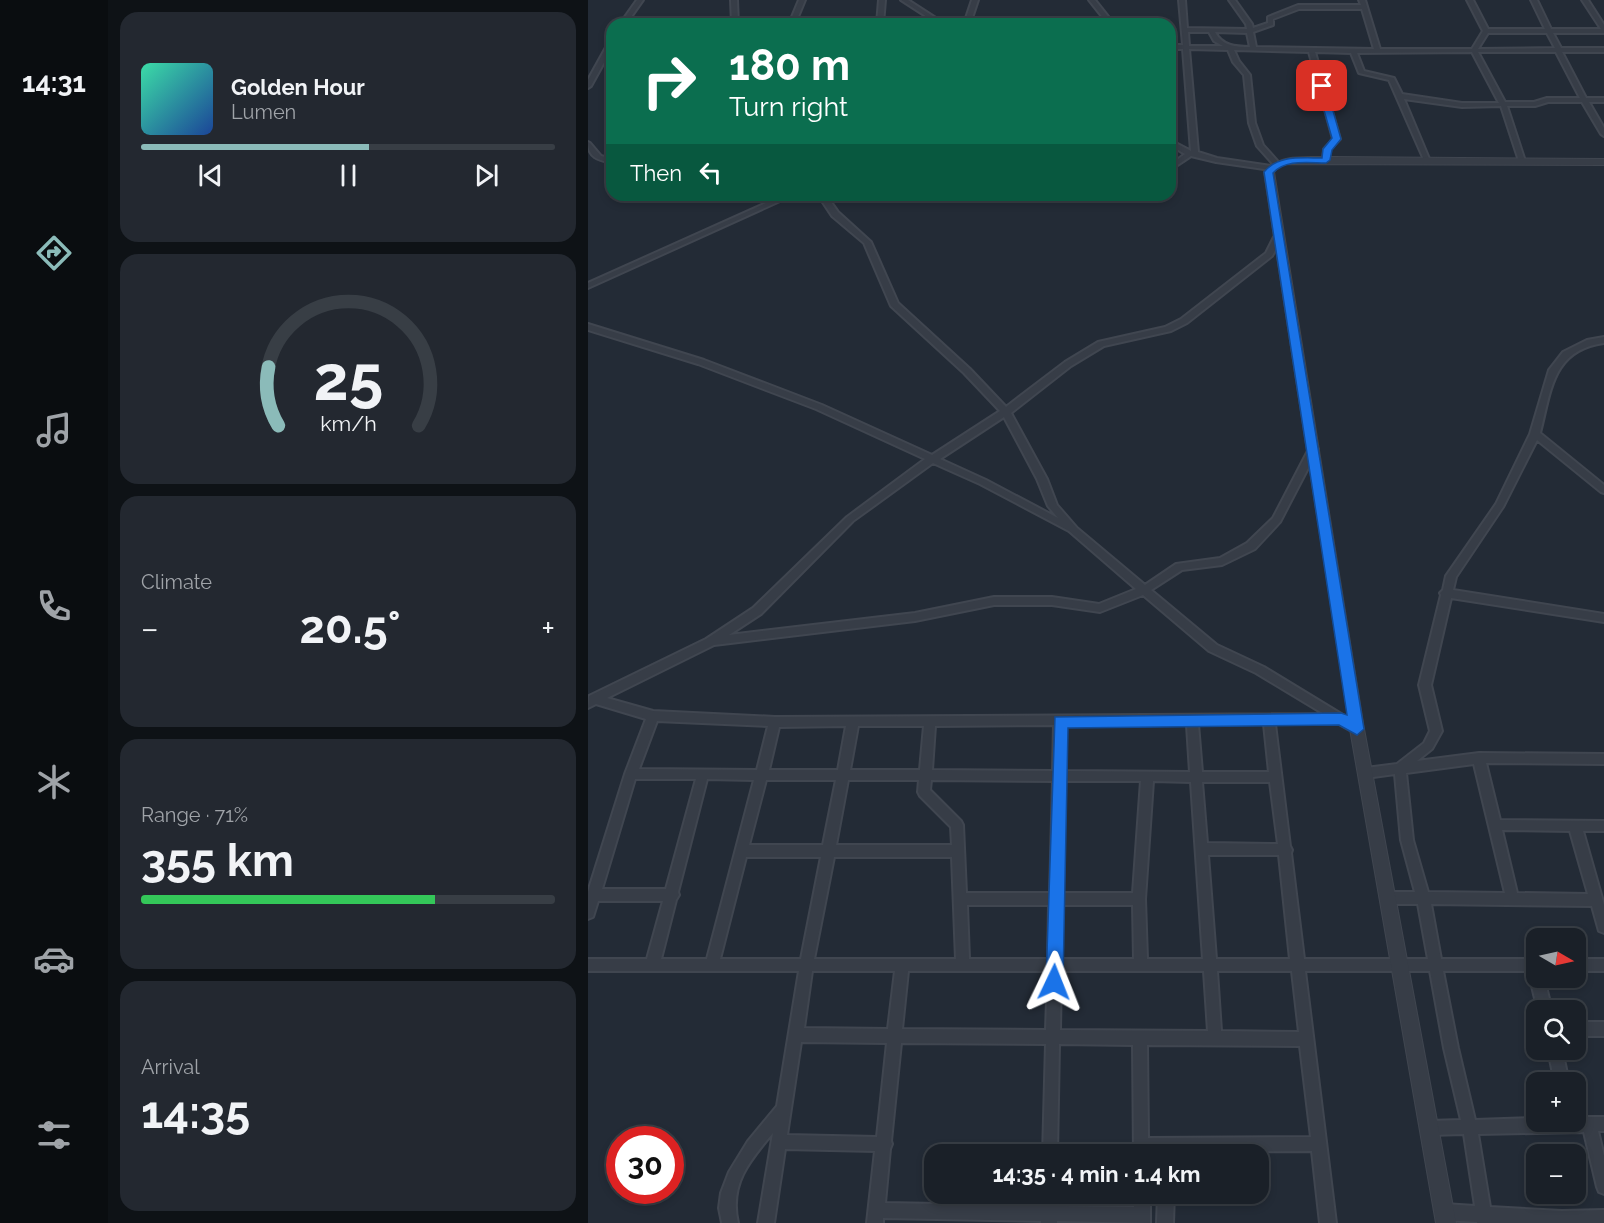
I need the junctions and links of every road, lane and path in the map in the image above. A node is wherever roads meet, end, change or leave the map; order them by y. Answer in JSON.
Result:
{"nodes":[{"id":1,"x":640,"y":0,"type":"edge"},
{"id":2,"x":734,"y":0,"type":"edge"},
{"id":3,"x":802,"y":0,"type":"edge"},
{"id":4,"x":882,"y":0,"type":"edge"},
{"id":5,"x":894,"y":0,"type":"edge"},
{"id":6,"x":904,"y":0,"type":"edge"},
{"id":7,"x":975,"y":0,"type":"edge"},
{"id":8,"x":1092,"y":0,"type":"edge"},
{"id":9,"x":1182,"y":0,"type":"edge"},
{"id":10,"x":1232,"y":0,"type":"edge"},
{"id":11,"x":1470,"y":0,"type":"edge"},
{"id":12,"x":1534,"y":0,"type":"edge"},
{"id":13,"x":1585,"y":0,"type":"edge"},
{"id":14,"x":1362,"y":3,"type":"edge"},
{"id":15,"x":914,"y":7,"type":"junction"},
{"id":16,"x":627,"y":18,"type":"edge"},
{"id":17,"x":735,"y":18,"type":"edge"},
{"id":18,"x":794,"y":18,"type":"edge"},
{"id":19,"x":880,"y":18,"type":"edge"},
{"id":20,"x":932,"y":18,"type":"edge"},
{"id":21,"x":969,"y":18,"type":"edge"},
{"id":22,"x":1107,"y":18,"type":"edge"},
{"id":23,"x":1184,"y":30,"type":"junction"},
{"id":24,"x":1211,"y":30,"type":"junction"},
{"id":25,"x":1549,"y":30,"type":"junction"},
{"id":26,"x":1604,"y":30,"type":"edge"},
{"id":27,"x":1249,"y":31,"type":"junction"},
{"id":28,"x":1486,"y":31,"type":"junction"},
{"id":29,"x":1176,"y":47,"type":"edge"},
{"id":30,"x":1186,"y":47,"type":"junction"},
{"id":31,"x":1230,"y":48,"type":"junction"},
{"id":32,"x":1253,"y":48,"type":"junction"},
{"id":33,"x":1311,"y":49,"type":"junction"},
{"id":34,"x":1377,"y":50,"type":"junction"},
{"id":35,"x":1474,"y":50,"type":"junction"},
{"id":36,"x":1559,"y":50,"type":"junction"},
{"id":37,"x":1604,"y":50,"type":"edge"},
{"id":38,"x":1353,"y":51,"type":"junction"},
{"id":39,"x":606,"y":53,"type":"edge"},
{"id":40,"x":588,"y":86,"type":"edge"},
{"id":41,"x":1399,"y":96,"type":"junction"},
{"id":42,"x":1584,"y":100,"type":"junction"},
{"id":43,"x":1604,"y":100,"type":"edge"},
{"id":44,"x":1503,"y":104,"type":"junction"},
{"id":45,"x":1604,"y":134,"type":"edge"},
{"id":46,"x":588,"y":144,"type":"edge"},
{"id":47,"x":1176,"y":145,"type":"edge"},
{"id":48,"x":1193,"y":155,"type":"junction"},
{"id":49,"x":606,"y":160,"type":"edge"},
{"id":50,"x":1326,"y":160,"type":"junction"},
{"id":51,"x":1427,"y":161,"type":"junction"},
{"id":52,"x":1521,"y":162,"type":"junction"},
{"id":53,"x":1604,"y":162,"type":"edge"},
{"id":54,"x":1176,"y":165,"type":"edge"},
{"id":55,"x":1274,"y":166,"type":"junction"},
{"id":56,"x":775,"y":201,"type":"edge"},
{"id":57,"x":826,"y":201,"type":"edge"},
{"id":58,"x":1277,"y":240,"type":"junction"},
{"id":59,"x":588,"y":286,"type":"edge"},
{"id":60,"x":588,"y":327,"type":"edge"},
{"id":61,"x":1604,"y":340,"type":"edge"},
{"id":62,"x":1006,"y":412,"type":"junction"},
{"id":63,"x":1535,"y":434,"type":"junction"},
{"id":64,"x":1313,"y":449,"type":"junction"},
{"id":65,"x":931,"y":460,"type":"junction"},
{"id":66,"x":1604,"y":490,"type":"edge"},
{"id":67,"x":1074,"y":531,"type":"junction"},
{"id":68,"x":1144,"y":590,"type":"junction"},
{"id":69,"x":1445,"y":593,"type":"junction"},
{"id":70,"x":1604,"y":618,"type":"edge"},
{"id":71,"x":710,"y":642,"type":"junction"},
{"id":72,"x":591,"y":701,"type":"edge"},
{"id":73,"x":653,"y":716,"type":"junction"},
{"id":74,"x":1192,"y":719,"type":"junction"},
{"id":75,"x":1269,"y":719,"type":"junction"},
{"id":76,"x":1341,"y":719,"type":"junction"},
{"id":77,"x":775,"y":722,"type":"junction"},
{"id":78,"x":853,"y":722,"type":"junction"},
{"id":79,"x":930,"y":722,"type":"junction"},
{"id":80,"x":1060,"y":722,"type":"junction"},
{"id":81,"x":1357,"y":729,"type":"junction"},
{"id":82,"x":1479,"y":758,"type":"junction"},
{"id":83,"x":1604,"y":759,"type":"edge"},
{"id":84,"x":1400,"y":768,"type":"junction"},
{"id":85,"x":764,"y":773,"type":"junction"},
{"id":86,"x":631,"y":774,"type":"junction"},
{"id":87,"x":703,"y":774,"type":"junction"},
{"id":88,"x":1366,"y":774,"type":"junction"},
{"id":89,"x":842,"y":775,"type":"junction"},
{"id":90,"x":924,"y":776,"type":"junction"},
{"id":91,"x":1059,"y":777,"type":"junction"},
{"id":92,"x":1198,"y":777,"type":"junction"},
{"id":93,"x":1277,"y":777,"type":"junction"},
{"id":94,"x":1147,"y":778,"type":"junction"},
{"id":95,"x":1497,"y":825,"type":"junction"},
{"id":96,"x":1575,"y":826,"type":"junction"},
{"id":97,"x":1604,"y":826,"type":"edge"},
{"id":98,"x":1202,"y":849,"type":"junction"},
{"id":99,"x":1286,"y":850,"type":"junction"},
{"id":100,"x":741,"y":851,"type":"junction"},
{"id":101,"x":959,"y":851,"type":"junction"},
{"id":102,"x":830,"y":852,"type":"junction"},
{"id":103,"x":594,"y":895,"type":"junction"},
{"id":104,"x":673,"y":895,"type":"junction"},
{"id":105,"x":1388,"y":898,"type":"junction"},
{"id":106,"x":1423,"y":898,"type":"junction"},
{"id":107,"x":1512,"y":898,"type":"junction"},
{"id":108,"x":961,"y":899,"type":"junction"},
{"id":109,"x":1138,"y":899,"type":"junction"},
{"id":110,"x":1056,"y":900,"type":"junction"},
{"id":111,"x":1596,"y":900,"type":"junction"},
{"id":112,"x":588,"y":913,"type":"edge"},
{"id":113,"x":1604,"y":927,"type":"edge"},
{"id":114,"x":807,"y":963,"type":"junction"},
{"id":115,"x":963,"y":963,"type":"junction"},
{"id":116,"x":902,"y":964,"type":"junction"},
{"id":117,"x":1055,"y":964,"type":"junction"},
{"id":118,"x":588,"y":965,"type":"edge"},
{"id":119,"x":712,"y":965,"type":"junction"},
{"id":120,"x":1586,"y":965,"type":"edge"},
{"id":121,"x":1604,"y":965,"type":"edge"},
{"id":122,"x":652,"y":966,"type":"junction"},
{"id":123,"x":1141,"y":966,"type":"junction"},
{"id":124,"x":1211,"y":966,"type":"junction"},
{"id":125,"x":1435,"y":966,"type":"junction"},
{"id":126,"x":1297,"y":967,"type":"junction"},
{"id":127,"x":1401,"y":967,"type":"junction"},
{"id":128,"x":1526,"y":970,"type":"edge"},
{"id":129,"x":1586,"y":1029,"type":"edge"},
{"id":130,"x":1604,"y":1029,"type":"edge"},
{"id":131,"x":797,"y":1035,"type":"junction"},
{"id":132,"x":897,"y":1036,"type":"junction"},
{"id":133,"x":1052,"y":1037,"type":"junction"},
{"id":134,"x":1140,"y":1037,"type":"junction"},
{"id":135,"x":1215,"y":1038,"type":"junction"},
{"id":136,"x":1306,"y":1038,"type":"junction"},
{"id":137,"x":785,"y":1108,"type":"junction"},
{"id":138,"x":1597,"y":1124,"type":"edge"},
{"id":139,"x":1526,"y":1125,"type":"edge"},
{"id":140,"x":1470,"y":1127,"type":"junction"},
{"id":141,"x":1429,"y":1128,"type":"junction"},
{"id":142,"x":779,"y":1142,"type":"junction"},
{"id":143,"x":885,"y":1144,"type":"junction"},
{"id":144,"x":1050,"y":1144,"type":"edge"},
{"id":145,"x":1141,"y":1144,"type":"edge"},
{"id":146,"x":1320,"y":1144,"type":"junction"},
{"id":147,"x":1269,"y":1146,"type":"edge"},
{"id":148,"x":1604,"y":1187,"type":"edge"},
{"id":149,"x":1166,"y":1204,"type":"edge"},
{"id":150,"x":876,"y":1216,"type":"edge"},
{"id":151,"x":1049,"y":1218,"type":"edge"},
{"id":152,"x":1445,"y":1218,"type":"edge"},
{"id":153,"x":1484,"y":1218,"type":"edge"},
{"id":154,"x":1604,"y":1218,"type":"edge"},
{"id":155,"x":1142,"y":1219,"type":"edge"},
{"id":156,"x":1563,"y":1221,"type":"edge"},
{"id":157,"x":730,"y":1223,"type":"edge"},
{"id":158,"x":766,"y":1223,"type":"edge"},
{"id":159,"x":1165,"y":1223,"type":"edge"},
{"id":160,"x":1328,"y":1223,"type":"edge"}],
"edges":[{"from":1,"to":16,"type":"street"},
{"from":2,"to":17,"type":"street"},
{"from":3,"to":18,"type":"street"},
{"from":4,"to":19,"type":"street"},
{"from":5,"to":15,"type":"street"},
{"from":6,"to":15,"type":"street"},
{"from":7,"to":21,"type":"street"},
{"from":8,"to":22,"type":"street"},
{"from":9,"to":23,"type":"street"},
{"from":10,"to":27,"type":"street"},
{"from":11,"to":28,"type":"street"},
{"from":12,"to":25,"type":"street"},
{"from":13,"to":26,"type":"street"},
{"from":14,"to":27,"type":"street"},
{"from":14,"to":34,"type":"street"},
{"from":15,"to":20,"type":"street"},
{"from":23,"to":24,"type":"street"},
{"from":23,"to":30,"type":"street"},
{"from":24,"to":27,"type":"street"},
{"from":24,"to":31,"type":"street"},
{"from":25,"to":26,"type":"street"},
{"from":25,"to":28,"type":"street"},
{"from":25,"to":36,"type":"street"},
{"from":27,"to":32,"type":"street"},
{"from":28,"to":35,"type":"street"},
{"from":29,"to":30,"type":"street"},
{"from":30,"to":31,"type":"street"},
{"from":30,"to":48,"type":"street"},
{"from":31,"to":32,"type":"street"},
{"from":31,"to":55,"type":"street"},
{"from":32,"to":33,"type":"street"},
{"from":33,"to":38,"type":"street"},
{"from":33,"to":50,"type":"street"},
{"from":34,"to":35,"type":"street"},
{"from":34,"to":38,"type":"street"},
{"from":35,"to":36,"type":"street"},
{"from":35,"to":44,"type":"street"},
{"from":36,"to":37,"type":"street"},
{"from":36,"to":42,"type":"street"},
{"from":38,"to":41,"type":"street"},
{"from":39,"to":40,"type":"street"},
{"from":41,"to":44,"type":"street"},
{"from":41,"to":51,"type":"street"},
{"from":42,"to":43,"type":"street"},
{"from":42,"to":44,"type":"street"},
{"from":42,"to":45,"type":"street"},
{"from":44,"to":52,"type":"street"},
{"from":46,"to":49,"type":"street"},
{"from":47,"to":48,"type":"street"},
{"from":48,"to":54,"type":"street"},
{"from":48,"to":55,"type":"street"},
{"from":50,"to":51,"type":"street"},
{"from":50,"to":55,"type":"street"},
{"from":51,"to":52,"type":"street"},
{"from":52,"to":53,"type":"street"},
{"from":55,"to":58,"type":"street"},
{"from":56,"to":59,"type":"street"},
{"from":57,"to":62,"type":"street"},
{"from":58,"to":62,"type":"street"},
{"from":58,"to":64,"type":"street"},
{"from":60,"to":65,"type":"street"},
{"from":61,"to":63,"type":"street"},
{"from":62,"to":65,"type":"street"},
{"from":62,"to":67,"type":"street"},
{"from":63,"to":66,"type":"street"},
{"from":63,"to":69,"type":"street"},
{"from":64,"to":68,"type":"street"},
{"from":64,"to":81,"type":"street"},
{"from":65,"to":67,"type":"street"},
{"from":65,"to":71,"type":"street"},
{"from":67,"to":68,"type":"street"},
{"from":68,"to":71,"type":"street"},
{"from":68,"to":76,"type":"street"},
{"from":69,"to":70,"type":"street"},
{"from":69,"to":84,"type":"street"},
{"from":71,"to":72,"type":"street"},
{"from":72,"to":73,"type":"street"},
{"from":73,"to":77,"type":"street"},
{"from":73,"to":86,"type":"street"},
{"from":74,"to":75,"type":"street"},
{"from":74,"to":80,"type":"street"},
{"from":74,"to":92,"type":"street"},
{"from":75,"to":76,"type":"street"},
{"from":75,"to":93,"type":"street"},
{"from":76,"to":81,"type":"street"},
{"from":77,"to":78,"type":"street"},
{"from":77,"to":85,"type":"street"},
{"from":78,"to":79,"type":"street"},
{"from":78,"to":89,"type":"street"},
{"from":79,"to":80,"type":"street"},
{"from":79,"to":90,"type":"street"},
{"from":80,"to":91,"type":"street"},
{"from":81,"to":88,"type":"street"},
{"from":82,"to":83,"type":"street"},
{"from":82,"to":84,"type":"street"},
{"from":82,"to":95,"type":"street"},
{"from":84,"to":88,"type":"street"},
{"from":84,"to":106,"type":"street"},
{"from":85,"to":87,"type":"street"},
{"from":85,"to":89,"type":"street"},
{"from":85,"to":100,"type":"street"},
{"from":86,"to":87,"type":"street"},
{"from":86,"to":103,"type":"street"},
{"from":87,"to":104,"type":"street"},
{"from":88,"to":105,"type":"street"},
{"from":89,"to":90,"type":"street"},
{"from":89,"to":102,"type":"street"},
{"from":90,"to":91,"type":"street"},
{"from":90,"to":101,"type":"street"},
{"from":91,"to":94,"type":"street"},
{"from":91,"to":110,"type":"street"},
{"from":92,"to":93,"type":"street"},
{"from":92,"to":94,"type":"street"},
{"from":92,"to":98,"type":"street"},
{"from":93,"to":99,"type":"street"},
{"from":94,"to":109,"type":"street"},
{"from":95,"to":96,"type":"street"},
{"from":95,"to":107,"type":"street"},
{"from":96,"to":97,"type":"street"},
{"from":96,"to":111,"type":"street"},
{"from":98,"to":99,"type":"street"},
{"from":98,"to":124,"type":"street"},
{"from":99,"to":126,"type":"street"},
{"from":100,"to":102,"type":"street"},
{"from":100,"to":119,"type":"street"},
{"from":101,"to":102,"type":"street"},
{"from":101,"to":108,"type":"street"},
{"from":102,"to":114,"type":"street"},
{"from":103,"to":104,"type":"street"},
{"from":103,"to":112,"type":"street"},
{"from":104,"to":122,"type":"street"},
{"from":105,"to":106,"type":"street"},
{"from":105,"to":127,"type":"street"},
{"from":106,"to":107,"type":"street"},
{"from":106,"to":125,"type":"street"},
{"from":107,"to":111,"type":"street"},
{"from":108,"to":110,"type":"street"},
{"from":108,"to":115,"type":"street"},
{"from":109,"to":110,"type":"street"},
{"from":109,"to":123,"type":"street"},
{"from":110,"to":117,"type":"street"},
{"from":111,"to":113,"type":"street"},
{"from":114,"to":116,"type":"street"},
{"from":114,"to":119,"type":"street"},
{"from":114,"to":131,"type":"street"},
{"from":115,"to":116,"type":"street"},
{"from":115,"to":117,"type":"street"},
{"from":116,"to":132,"type":"street"},
{"from":117,"to":123,"type":"street"},
{"from":117,"to":133,"type":"street"},
{"from":118,"to":122,"type":"street"},
{"from":119,"to":122,"type":"street"},
{"from":120,"to":121,"type":"street"},
{"from":123,"to":124,"type":"street"},
{"from":124,"to":126,"type":"street"},
{"from":124,"to":135,"type":"street"},
{"from":125,"to":127,"type":"street"},
{"from":125,"to":128,"type":"street"},
{"from":125,"to":140,"type":"street"},
{"from":126,"to":127,"type":"street"},
{"from":126,"to":136,"type":"street"},
{"from":127,"to":141,"type":"street"},
{"from":129,"to":130,"type":"street"},
{"from":131,"to":132,"type":"street"},
{"from":131,"to":137,"type":"street"},
{"from":132,"to":133,"type":"street"},
{"from":132,"to":143,"type":"street"},
{"from":133,"to":134,"type":"street"},
{"from":133,"to":144,"type":"street"},
{"from":134,"to":135,"type":"street"},
{"from":134,"to":145,"type":"street"},
{"from":135,"to":136,"type":"street"},
{"from":136,"to":146,"type":"street"},
{"from":137,"to":142,"type":"street"},
{"from":137,"to":157,"type":"street"},
{"from":138,"to":148,"type":"street"},
{"from":139,"to":140,"type":"street"},
{"from":140,"to":141,"type":"street"},
{"from":140,"to":153,"type":"street"},
{"from":141,"to":152,"type":"street"},
{"from":142,"to":143,"type":"street"},
{"from":142,"to":158,"type":"street"},
{"from":143,"to":150,"type":"street"},
{"from":146,"to":147,"type":"street"},
{"from":146,"to":160,"type":"street"},
{"from":149,"to":159,"type":"street"},
{"from":150,"to":151,"type":"street"},
{"from":151,"to":155,"type":"street"},
{"from":152,"to":153,"type":"street"},
{"from":153,"to":156,"type":"street"},
{"from":154,"to":156,"type":"street"}]}
